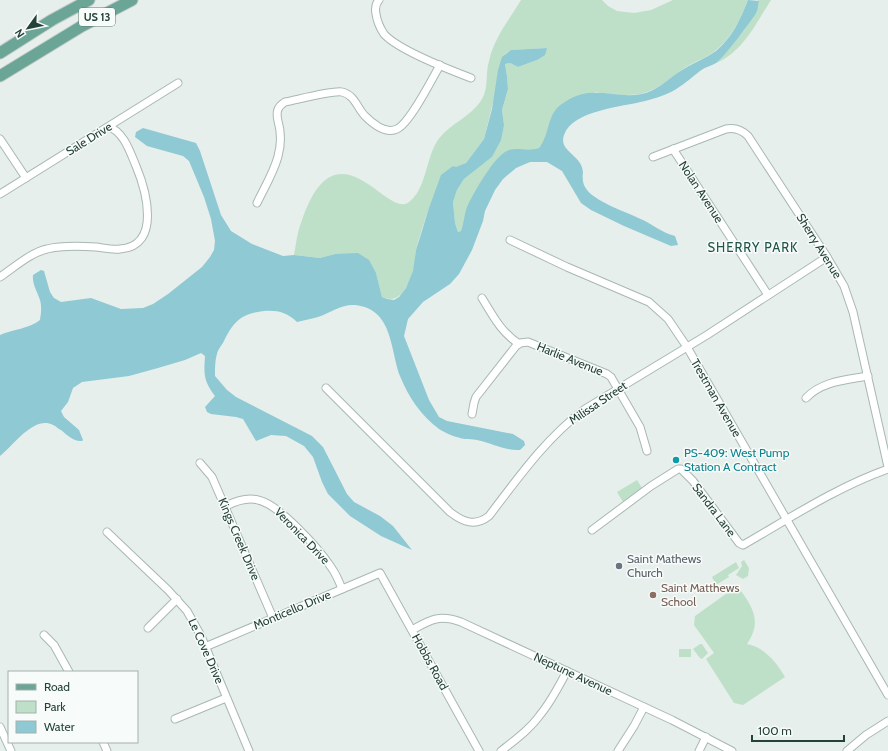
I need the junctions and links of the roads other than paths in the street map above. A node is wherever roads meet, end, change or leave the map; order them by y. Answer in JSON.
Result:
{"nodes":[{"id":1,"x":89,"y":0,"type":"edge"},
{"id":2,"x":132,"y":0,"type":"edge"},
{"id":3,"x":379,"y":0,"type":"edge"},
{"id":4,"x":0,"y":53,"type":"edge"},
{"id":5,"x":440,"y":65,"type":"junction"},
{"id":6,"x":0,"y":76,"type":"edge"},
{"id":7,"x":472,"y":78,"type":"dead end"},
{"id":8,"x":178,"y":83,"type":"dead end"},
{"id":9,"x":109,"y":128,"type":"junction"},
{"id":10,"x":0,"y":139,"type":"edge"},
{"id":11,"x":673,"y":149,"type":"junction"},
{"id":12,"x":653,"y":157,"type":"dead end"},
{"id":13,"x":26,"y":178,"type":"junction"},
{"id":14,"x":0,"y":194,"type":"edge"},
{"id":15,"x":257,"y":203,"type":"dead end"},
{"id":16,"x":510,"y":240,"type":"dead end"},
{"id":17,"x":827,"y":257,"type":"junction"},
{"id":18,"x":0,"y":277,"type":"edge"},
{"id":19,"x":768,"y":295,"type":"junction"},
{"id":20,"x":482,"y":298,"type":"dead end"},
{"id":21,"x":519,"y":344,"type":"junction"},
{"id":22,"x":687,"y":347,"type":"junction"},
{"id":23,"x":868,"y":376,"type":"junction"},
{"id":24,"x":326,"y":388,"type":"dead end"},
{"id":25,"x":618,"y":388,"type":"junction"},
{"id":26,"x":806,"y":398,"type":"dead end"},
{"id":27,"x":472,"y":414,"type":"dead end"},
{"id":28,"x":647,"y":451,"type":"dead end"},
{"id":29,"x":200,"y":463,"type":"dead end"},
{"id":30,"x":888,"y":468,"type":"edge"},
{"id":31,"x":226,"y":506,"type":"junction"},
{"id":32,"x":786,"y":520,"type":"junction"},
{"id":33,"x":592,"y":530,"type":"dead end"},
{"id":34,"x":107,"y":532,"type":"dead end"},
{"id":35,"x":380,"y":573,"type":"joint"},
{"id":36,"x":342,"y":589,"type":"junction"},
{"id":37,"x":177,"y":599,"type":"junction"},
{"id":38,"x":301,"y":606,"type":"junction"},
{"id":39,"x":304,"y":615,"type":"dead end"},
{"id":40,"x":273,"y":618,"type":"junction"},
{"id":41,"x":148,"y":628,"type":"dead end"},
{"id":42,"x":412,"y":630,"type":"junction"},
{"id":43,"x":44,"y":635,"type":"dead end"},
{"id":44,"x":205,"y":647,"type":"junction"},
{"id":45,"x":68,"y":671,"type":"edge"},
{"id":46,"x":567,"y":672,"type":"junction"},
{"id":47,"x":888,"y":695,"type":"edge"},
{"id":48,"x":226,"y":698,"type":"junction"},
{"id":49,"x":644,"y":707,"type":"junction"},
{"id":50,"x":175,"y":719,"type":"dead end"},
{"id":51,"x":888,"y":720,"type":"edge"},
{"id":52,"x":0,"y":727,"type":"edge"},
{"id":53,"x":706,"y":737,"type":"junction"},
{"id":54,"x":3,"y":741,"type":"edge"},
{"id":55,"x":11,"y":751,"type":"edge"},
{"id":56,"x":249,"y":751,"type":"edge"},
{"id":57,"x":479,"y":751,"type":"edge"},
{"id":58,"x":501,"y":751,"type":"edge"},
{"id":59,"x":618,"y":751,"type":"edge"},
{"id":60,"x":699,"y":751,"type":"edge"},
{"id":61,"x":732,"y":751,"type":"edge"},
{"id":62,"x":847,"y":751,"type":"edge"}],
"edges":[{"from":1,"to":4,"type":"main road","number":"US 13"},
{"from":2,"to":6,"type":"main road","number":"US 13"},
{"from":3,"to":5,"type":"street"},
{"from":5,"to":7,"type":"street"},
{"from":5,"to":15,"type":"street"},
{"from":8,"to":9,"type":"street","name":"Sale Drive"},
{"from":9,"to":13,"type":"street","name":"Sale Drive"},
{"from":9,"to":18,"type":"street"},
{"from":10,"to":13,"type":"street"},
{"from":11,"to":12,"type":"street","name":"Sherry Avenue"},
{"from":11,"to":17,"type":"street","name":"Sherry Avenue"},
{"from":11,"to":19,"type":"street","name":"Nolan Avenue"},
{"from":13,"to":14,"type":"street","name":"Sale Drive"},
{"from":16,"to":22,"type":"street","name":"Trestman Avenue"},
{"from":17,"to":19,"type":"street","name":"Milissa Street"},
{"from":17,"to":23,"type":"street","name":"Sherry Avenue"},
{"from":19,"to":22,"type":"street","name":"Milissa Street"},
{"from":20,"to":21,"type":"street"},
{"from":21,"to":25,"type":"street","name":"Harlie Avenue"},
{"from":21,"to":27,"type":"street"},
{"from":22,"to":25,"type":"street","name":"Milissa Street"},
{"from":22,"to":32,"type":"street","name":"Trestman Avenue"},
{"from":23,"to":26,"type":"street"},
{"from":23,"to":30,"type":"street","name":"Sherry Avenue"},
{"from":24,"to":25,"type":"street","name":"Milissa Street"},
{"from":25,"to":28,"type":"street","name":"Harlie Avenue"},
{"from":29,"to":31,"type":"street","name":"Kings Creek Drive"},
{"from":30,"to":32,"type":"street","name":"Sandra Lane"},
{"from":31,"to":36,"type":"street","name":"Veronica Drive"},
{"from":31,"to":40,"type":"street","name":"Kings Creek Drive"},
{"from":32,"to":33,"type":"street","name":"Sandra Lane"},
{"from":32,"to":47,"type":"street","name":"Trestman Avenue"},
{"from":34,"to":37,"type":"street","name":"Le Cove Drive"},
{"from":35,"to":36,"type":"street","name":"Monticello Drive"},
{"from":35,"to":42,"type":"street","name":"Hobbs Road"},
{"from":36,"to":38,"type":"street","name":"Monticello Drive"},
{"from":37,"to":41,"type":"street"},
{"from":37,"to":44,"type":"street","name":"Le Cove Drive"},
{"from":38,"to":39,"type":"street"},
{"from":38,"to":40,"type":"street","name":"Monticello Drive"},
{"from":40,"to":44,"type":"street","name":"Monticello Drive"},
{"from":42,"to":46,"type":"street","name":"Neptune Avenue"},
{"from":42,"to":57,"type":"street","name":"Hobbs Road"},
{"from":43,"to":45,"type":"street"},
{"from":44,"to":48,"type":"street","name":"Le Cove Drive"},
{"from":46,"to":49,"type":"street","name":"Neptune Avenue"},
{"from":46,"to":58,"type":"street"},
{"from":48,"to":50,"type":"street"},
{"from":48,"to":56,"type":"street","name":"Le Cove Drive"},
{"from":49,"to":53,"type":"street","name":"Neptune Avenue"},
{"from":49,"to":59,"type":"street"},
{"from":51,"to":62,"type":"street"},
{"from":52,"to":54,"type":"street"},
{"from":53,"to":60,"type":"street"},
{"from":53,"to":61,"type":"street","name":"Neptune Avenue"},
{"from":54,"to":55,"type":"street"}]}
